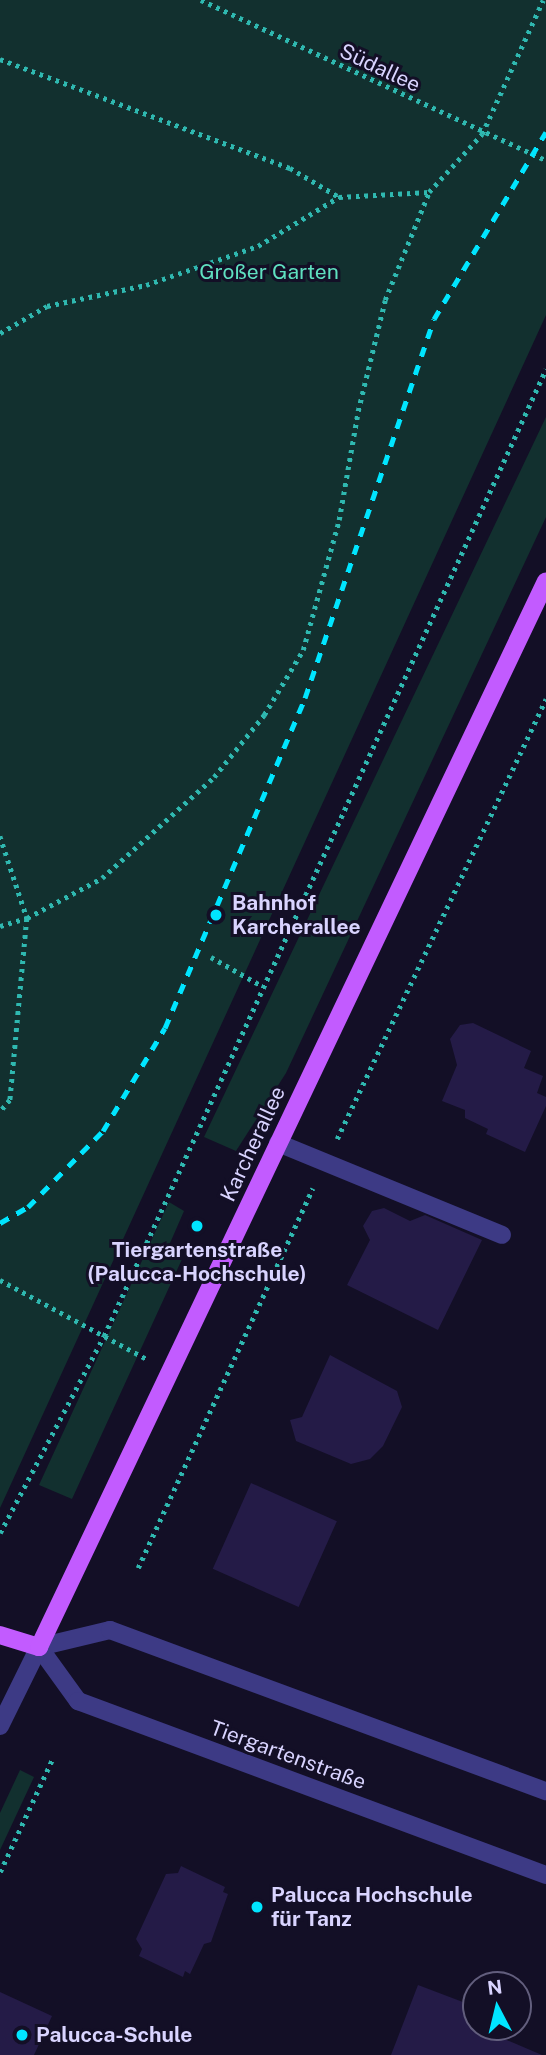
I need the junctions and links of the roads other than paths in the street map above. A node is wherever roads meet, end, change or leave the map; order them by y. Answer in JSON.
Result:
{"nodes":[{"id":1,"x":546,"y":581,"type":"edge"},
{"id":2,"x":278,"y":1143,"type":"junction"},
{"id":3,"x":502,"y":1235,"type":"dead end"},
{"id":4,"x":0,"y":1635,"type":"edge"},
{"id":5,"x":39,"y":1647,"type":"junction"},
{"id":6,"x":0,"y":1726,"type":"edge"},
{"id":7,"x":546,"y":1791,"type":"edge"},
{"id":8,"x":546,"y":1875,"type":"edge"}],
"edges":[{"from":1,"to":2,"type":"main road","name":"Karcherallee"},
{"from":2,"to":3,"type":"street"},
{"from":2,"to":5,"type":"main road","name":"Karcherallee"},
{"from":4,"to":5,"type":"main road"},
{"from":5,"to":6,"type":"street","name":"Karcherallee"},
{"from":5,"to":7,"type":"street"},
{"from":5,"to":8,"type":"street","name":"Tiergartenstraße"}]}
